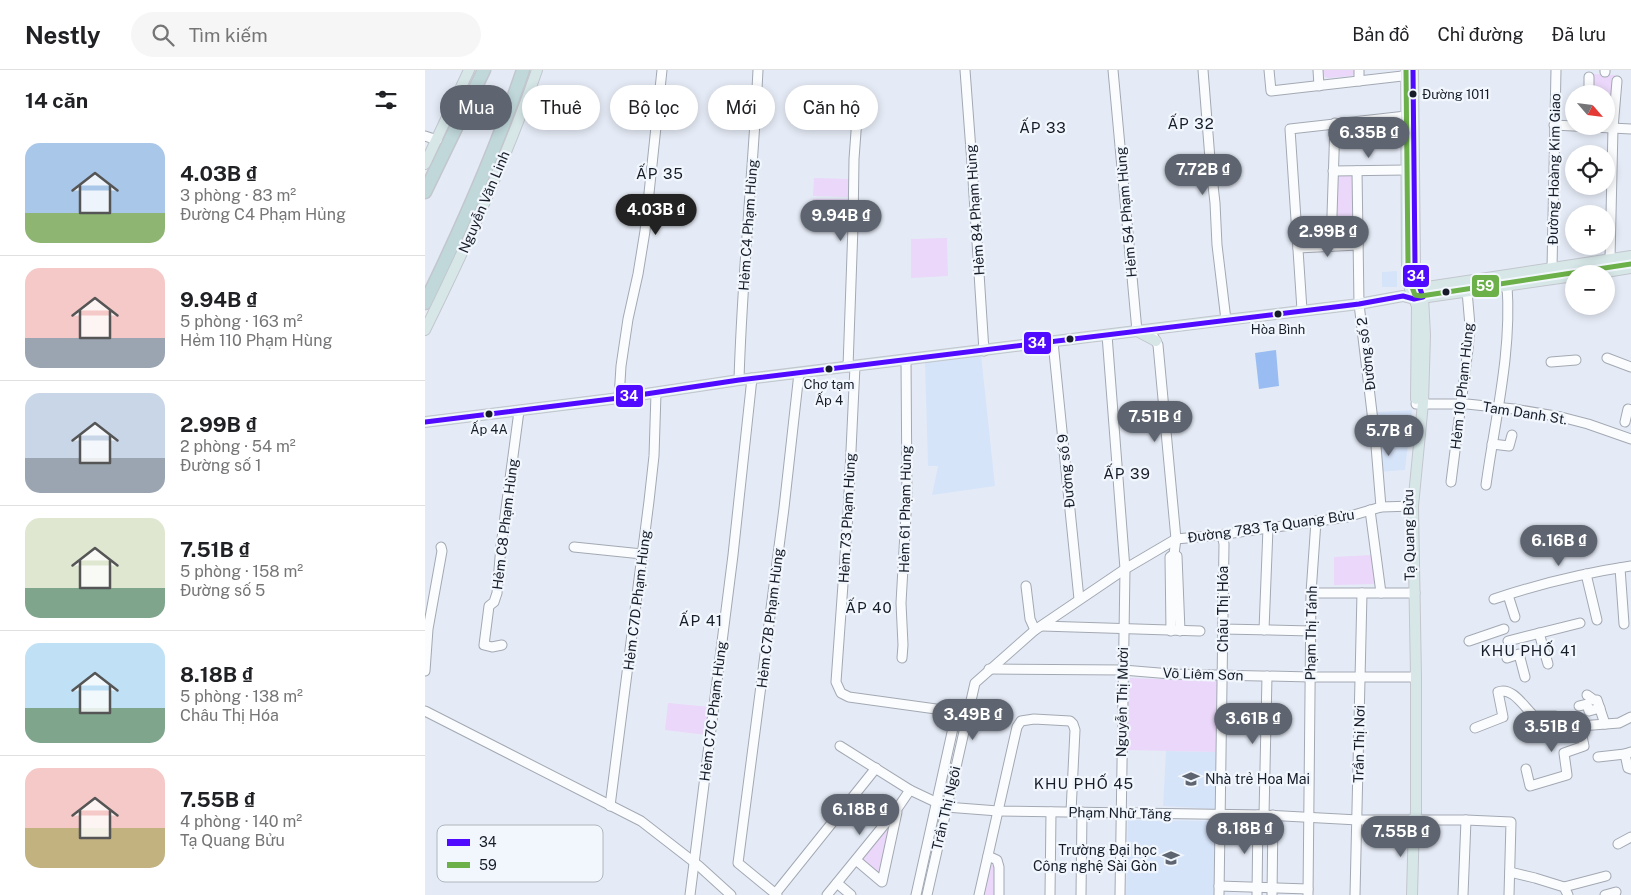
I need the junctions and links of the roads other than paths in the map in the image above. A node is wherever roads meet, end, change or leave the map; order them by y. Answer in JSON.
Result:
{"nodes":[{"id":1,"x":469,"y":70,"type":"edge"},
{"id":2,"x":484,"y":70,"type":"edge"},
{"id":3,"x":523,"y":70,"type":"edge"},
{"id":4,"x":537,"y":70,"type":"edge"},
{"id":5,"x":662,"y":70,"type":"edge"},
{"id":6,"x":758,"y":70,"type":"edge"},
{"id":7,"x":965,"y":70,"type":"edge"},
{"id":8,"x":1113,"y":70,"type":"edge"},
{"id":9,"x":1203,"y":70,"type":"edge"},
{"id":10,"x":1269,"y":70,"type":"edge"},
{"id":11,"x":1318,"y":70,"type":"edge"},
{"id":12,"x":1359,"y":70,"type":"edge"},
{"id":13,"x":1556,"y":70,"type":"edge"},
{"id":14,"x":1409,"y":73,"type":"edge"},
{"id":15,"x":1589,"y":77,"type":"dead end"},
{"id":16,"x":1359,"y":81,"type":"junction"},
{"id":17,"x":1617,"y":81,"type":"dead end"},
{"id":18,"x":1589,"y":85,"type":"edge"},
{"id":19,"x":1319,"y":86,"type":"junction"},
{"id":20,"x":1615,"y":104,"type":"edge"},
{"id":21,"x":1406,"y":116,"type":"junction"},
{"id":22,"x":1335,"y":123,"type":"junction"},
{"id":23,"x":1554,"y":125,"type":"junction"},
{"id":24,"x":1565,"y":126,"type":"edge"},
{"id":25,"x":1615,"y":128,"type":"edge"},
{"id":26,"x":1631,"y":129,"type":"edge"},
{"id":27,"x":856,"y":130,"type":"edge"},
{"id":28,"x":1613,"y":135,"type":"edge"},
{"id":29,"x":425,"y":136,"type":"edge"},
{"id":30,"x":437,"y":140,"type":"junction"},
{"id":31,"x":425,"y":164,"type":"edge"},
{"id":32,"x":1409,"y":170,"type":"junction"},
{"id":33,"x":1357,"y":171,"type":"junction"},
{"id":34,"x":1333,"y":172,"type":"junction"},
{"id":35,"x":425,"y":192,"type":"edge"},
{"id":36,"x":1358,"y":245,"type":"junction"},
{"id":37,"x":1331,"y":246,"type":"junction"},
{"id":38,"x":1298,"y":248,"type":"junction"},
{"id":39,"x":1631,"y":256,"type":"edge"},
{"id":40,"x":1610,"y":259,"type":"junction"},
{"id":41,"x":1552,"y":268,"type":"junction"},
{"id":42,"x":1631,"y":268,"type":"edge"},
{"id":43,"x":1615,"y":271,"type":"edge"},
{"id":44,"x":1565,"y":277,"type":"edge"},
{"id":45,"x":1507,"y":285,"type":"junction"},
{"id":46,"x":1467,"y":291,"type":"junction"},
{"id":47,"x":1414,"y":294,"type":"junction"},
{"id":48,"x":425,"y":303,"type":"edge"},
{"id":49,"x":1359,"y":304,"type":"junction"},
{"id":50,"x":1302,"y":310,"type":"junction"},
{"id":51,"x":1225,"y":320,"type":"junction"},
{"id":52,"x":1174,"y":326,"type":"junction"},
{"id":53,"x":1156,"y":328,"type":"junction"},
{"id":54,"x":425,"y":330,"type":"edge"},
{"id":55,"x":1137,"y":331,"type":"junction"},
{"id":56,"x":1107,"y":335,"type":"junction"},
{"id":57,"x":1053,"y":342,"type":"junction"},
{"id":58,"x":1158,"y":342,"type":"junction"},
{"id":59,"x":984,"y":351,"type":"junction"},
{"id":60,"x":1607,"y":358,"type":"dead end"},
{"id":61,"x":906,"y":360,"type":"junction"},
{"id":62,"x":1576,"y":360,"type":"dead end"},
{"id":63,"x":1551,"y":362,"type":"dead end"},
{"id":64,"x":852,"y":366,"type":"junction"},
{"id":65,"x":1631,"y":367,"type":"edge"},
{"id":66,"x":799,"y":373,"type":"junction"},
{"id":67,"x":752,"y":378,"type":"junction"},
{"id":68,"x":739,"y":380,"type":"junction"},
{"id":69,"x":656,"y":393,"type":"junction"},
{"id":70,"x":619,"y":398,"type":"junction"},
{"id":71,"x":1419,"y":404,"type":"junction"},
{"id":72,"x":1461,"y":404,"type":"junction"},
{"id":73,"x":1497,"y":407,"type":"junction"},
{"id":74,"x":1631,"y":410,"type":"edge"},
{"id":75,"x":519,"y":411,"type":"junction"},
{"id":76,"x":425,"y":422,"type":"edge"},
{"id":77,"x":1625,"y":422,"type":"dead end"},
{"id":78,"x":1512,"y":435,"type":"dead end"},
{"id":79,"x":1631,"y":440,"type":"edge"},
{"id":80,"x":1491,"y":444,"type":"junction"},
{"id":81,"x":1451,"y":482,"type":"dead end"},
{"id":82,"x":1485,"y":485,"type":"dead end"},
{"id":83,"x":1410,"y":506,"type":"junction"},
{"id":84,"x":1381,"y":507,"type":"junction"},
{"id":85,"x":1370,"y":510,"type":"junction"},
{"id":86,"x":1316,"y":521,"type":"junction"},
{"id":87,"x":1268,"y":528,"type":"junction"},
{"id":88,"x":1219,"y":534,"type":"junction"},
{"id":89,"x":1176,"y":539,"type":"junction"},
{"id":90,"x":441,"y":547,"type":"dead end"},
{"id":91,"x":574,"y":547,"type":"dead end"},
{"id":92,"x":642,"y":554,"type":"junction"},
{"id":93,"x":1631,"y":566,"type":"edge"},
{"id":94,"x":1620,"y":568,"type":"junction"},
{"id":95,"x":1125,"y":569,"type":"junction"},
{"id":96,"x":1586,"y":574,"type":"junction"},
{"id":97,"x":1026,"y":586,"type":"dead end"},
{"id":98,"x":1311,"y":593,"type":"junction"},
{"id":99,"x":1362,"y":593,"type":"junction"},
{"id":100,"x":1381,"y":593,"type":"junction"},
{"id":101,"x":1413,"y":594,"type":"junction"},
{"id":102,"x":1508,"y":595,"type":"junction"},
{"id":103,"x":1494,"y":599,"type":"dead end"},
{"id":104,"x":1079,"y":600,"type":"junction"},
{"id":105,"x":1515,"y":617,"type":"dead end"},
{"id":106,"x":1597,"y":620,"type":"dead end"},
{"id":107,"x":1580,"y":623,"type":"dead end"},
{"id":108,"x":1624,"y":624,"type":"dead end"},
{"id":109,"x":1039,"y":628,"type":"junction"},
{"id":110,"x":1123,"y":629,"type":"junction"},
{"id":111,"x":1222,"y":629,"type":"junction"},
{"id":112,"x":1504,"y":629,"type":"dead end"},
{"id":113,"x":1264,"y":630,"type":"junction"},
{"id":114,"x":1175,"y":631,"type":"junction"},
{"id":115,"x":1200,"y":631,"type":"dead end"},
{"id":116,"x":1311,"y":631,"type":"junction"},
{"id":117,"x":1539,"y":633,"type":"junction"},
{"id":118,"x":1469,"y":641,"type":"dead end"},
{"id":119,"x":1508,"y":641,"type":"dead end"},
{"id":120,"x":502,"y":645,"type":"dead end"},
{"id":121,"x":902,"y":658,"type":"dead end"},
{"id":122,"x":1507,"y":658,"type":"dead end"},
{"id":123,"x":1549,"y":664,"type":"dead end"},
{"id":124,"x":989,"y":669,"type":"junction"},
{"id":125,"x":1123,"y":670,"type":"junction"},
{"id":126,"x":425,"y":671,"type":"edge"},
{"id":127,"x":1223,"y":675,"type":"junction"},
{"id":128,"x":1267,"y":676,"type":"junction"},
{"id":129,"x":1311,"y":677,"type":"junction"},
{"id":130,"x":1360,"y":677,"type":"junction"},
{"id":131,"x":1413,"y":677,"type":"junction"},
{"id":132,"x":1525,"y":677,"type":"dead end"},
{"id":133,"x":1587,"y":695,"type":"dead end"},
{"id":134,"x":1579,"y":706,"type":"dead end"},
{"id":135,"x":1600,"y":708,"type":"junction"},
{"id":136,"x":936,"y":709,"type":"dead end"},
{"id":137,"x":425,"y":711,"type":"edge"},
{"id":138,"x":1631,"y":717,"type":"edge"},
{"id":139,"x":1605,"y":724,"type":"junction"},
{"id":140,"x":1580,"y":726,"type":"junction"},
{"id":141,"x":953,"y":728,"type":"dead end"},
{"id":142,"x":1475,"y":728,"type":"dead end"},
{"id":143,"x":840,"y":746,"type":"dead end"},
{"id":144,"x":1628,"y":753,"type":"edge"},
{"id":145,"x":1598,"y":757,"type":"dead end"},
{"id":146,"x":876,"y":768,"type":"junction"},
{"id":147,"x":1526,"y":769,"type":"dead end"},
{"id":148,"x":1631,"y":770,"type":"edge"},
{"id":149,"x":910,"y":790,"type":"junction"},
{"id":150,"x":937,"y":802,"type":"junction"},
{"id":151,"x":610,"y":806,"type":"junction"},
{"id":152,"x":946,"y":807,"type":"junction"},
{"id":153,"x":897,"y":809,"type":"junction"},
{"id":154,"x":999,"y":811,"type":"junction"},
{"id":155,"x":1051,"y":812,"type":"junction"},
{"id":156,"x":1071,"y":812,"type":"junction"},
{"id":157,"x":1082,"y":812,"type":"junction"},
{"id":158,"x":1121,"y":813,"type":"junction"},
{"id":159,"x":1220,"y":814,"type":"junction"},
{"id":160,"x":1265,"y":815,"type":"junction"},
{"id":161,"x":1310,"y":817,"type":"junction"},
{"id":162,"x":1358,"y":820,"type":"junction"},
{"id":163,"x":1466,"y":820,"type":"junction"},
{"id":164,"x":1415,"y":821,"type":"junction"},
{"id":165,"x":1631,"y":837,"type":"edge"},
{"id":166,"x":1617,"y":844,"type":"dead end"},
{"id":167,"x":988,"y":856,"type":"junction"},
{"id":168,"x":856,"y":860,"type":"junction"},
{"id":169,"x":695,"y":863,"type":"junction"},
{"id":170,"x":1509,"y":872,"type":"junction"},
{"id":171,"x":1606,"y":876,"type":"dead end"},
{"id":172,"x":837,"y":883,"type":"junction"},
{"id":173,"x":1219,"y":891,"type":"edge"},
{"id":174,"x":1257,"y":891,"type":"edge"},
{"id":175,"x":1272,"y":891,"type":"edge"},
{"id":176,"x":1566,"y":891,"type":"edge"},
{"id":177,"x":1308,"y":892,"type":"edge"},
{"id":178,"x":1616,"y":892,"type":"dead end"},
{"id":179,"x":776,"y":894,"type":"edge"},
{"id":180,"x":690,"y":895,"type":"edge"},
{"id":181,"x":731,"y":895,"type":"edge"},
{"id":182,"x":827,"y":895,"type":"edge"},
{"id":183,"x":851,"y":895,"type":"edge"},
{"id":184,"x":916,"y":895,"type":"edge"},
{"id":185,"x":927,"y":895,"type":"edge"},
{"id":186,"x":979,"y":895,"type":"edge"},
{"id":187,"x":999,"y":895,"type":"edge"},
{"id":188,"x":1050,"y":895,"type":"edge"},
{"id":189,"x":1081,"y":895,"type":"edge"},
{"id":190,"x":1120,"y":895,"type":"edge"},
{"id":191,"x":1355,"y":895,"type":"edge"},
{"id":192,"x":1412,"y":895,"type":"edge"},
{"id":193,"x":1463,"y":895,"type":"edge"},
{"id":194,"x":1509,"y":895,"type":"edge"},
{"id":195,"x":1605,"y":895,"type":"edge"}],
"edges":[{"from":1,"to":30,"type":"main road"},
{"from":2,"to":35,"type":"highway"},
{"from":3,"to":48,"type":"highway","name":"Nguyễn Văn Linh"},
{"from":4,"to":54,"type":"main road","name":"Nguyễn Văn Linh"},
{"from":5,"to":70,"type":"street"},
{"from":6,"to":68,"type":"street","name":"Hẻm C4 Phạm Hùng"},
{"from":7,"to":59,"type":"street","name":"Hẻm 84 Phạm Hùng"},
{"from":8,"to":55,"type":"street","name":"Hẻm 54 Phạm Hùng"},
{"from":9,"to":51,"type":"street"},
{"from":10,"to":19,"type":"street"},
{"from":11,"to":19,"type":"street"},
{"from":12,"to":16,"type":"street"},
{"from":13,"to":23,"type":"street","name":"Đường Hoàng Kim Giao"},
{"from":14,"to":16,"type":"street"},
{"from":14,"to":21,"type":"main road","name":"Tạ Quang Bửu"},
{"from":14,"to":32,"type":"main road","name":"Tạ Quang Bửu"},
{"from":15,"to":18,"type":"street"},
{"from":16,"to":19,"type":"street"},
{"from":17,"to":20,"type":"street"},
{"from":21,"to":22,"type":"street"},
{"from":21,"to":32,"type":"main road","name":"Tạ Quang Bửu"},
{"from":22,"to":34,"type":"street"},
{"from":22,"to":38,"type":"street"},
{"from":23,"to":24,"type":"street"},
{"from":23,"to":41,"type":"street","name":"Đường Hoàng Kim Giao"},
{"from":25,"to":26,"type":"street"},
{"from":27,"to":64,"type":"street","name":"Hẻm 73 Phạm Hùng"},
{"from":28,"to":40,"type":"street"},
{"from":29,"to":30,"type":"street"},
{"from":30,"to":31,"type":"main road"},
{"from":32,"to":33,"type":"street"},
{"from":32,"to":47,"type":"main road","name":"Tạ Quang Bửu"},
{"from":33,"to":34,"type":"street"},
{"from":33,"to":36,"type":"street","name":"Đường số 2"},
{"from":34,"to":37,"type":"street"},
{"from":36,"to":37,"type":"street"},
{"from":36,"to":49,"type":"street","name":"Đường số 2"},
{"from":37,"to":38,"type":"street"},
{"from":38,"to":50,"type":"street"},
{"from":39,"to":40,"type":"main road"},
{"from":40,"to":41,"type":"main road"},
{"from":41,"to":47,"type":"main road"},
{"from":42,"to":43,"type":"main road"},
{"from":44,"to":45,"type":"main road"},
{"from":45,"to":46,"type":"main road"},
{"from":45,"to":73,"type":"street"},
{"from":46,"to":47,"type":"main road"},
{"from":46,"to":72,"type":"street","name":"Hẻm 10 Phạm Hùng"},
{"from":47,"to":49,"type":"main road"},
{"from":47,"to":71,"type":"main road","name":"Tạ Quang Bửu"},
{"from":49,"to":50,"type":"main road"},
{"from":49,"to":84,"type":"street","name":"Đường số 2"},
{"from":50,"to":51,"type":"main road"},
{"from":51,"to":52,"type":"main road"},
{"from":52,"to":53,"type":"main road"},
{"from":52,"to":58,"type":"main road"},
{"from":53,"to":55,"type":"main road"},
{"from":53,"to":58,"type":"street"},
{"from":55,"to":56,"type":"main road"},
{"from":55,"to":58,"type":"main road"},
{"from":56,"to":57,"type":"main road"},
{"from":56,"to":95,"type":"street","name":"Nguyễn Thị Mười"},
{"from":57,"to":59,"type":"main road"},
{"from":57,"to":104,"type":"street","name":"Đường số 9"},
{"from":58,"to":89,"type":"street"},
{"from":59,"to":61,"type":"main road"},
{"from":60,"to":65,"type":"street"},
{"from":61,"to":64,"type":"main road"},
{"from":61,"to":121,"type":"street","name":"Hẻm 61 Phạm Hùng"},
{"from":62,"to":63,"type":"street"},
{"from":64,"to":66,"type":"main road"},
{"from":64,"to":136,"type":"street","name":"Hẻm 73 Phạm Hùng"},
{"from":66,"to":67,"type":"main road"},
{"from":66,"to":179,"type":"street","name":"Hẻm C7B Phạm Hùng"},
{"from":67,"to":68,"type":"main road"},
{"from":67,"to":169,"type":"street","name":"Hẻm C7C Phạm Hùng"},
{"from":68,"to":69,"type":"main road"},
{"from":69,"to":70,"type":"main road"},
{"from":69,"to":92,"type":"street","name":"Hẻm C7D Phạm Hùng"},
{"from":70,"to":75,"type":"main road"},
{"from":71,"to":72,"type":"street","name":"Tam Danh St."},
{"from":71,"to":83,"type":"main road","name":"Tạ Quang Bửu"},
{"from":72,"to":73,"type":"street","name":"Tam Danh St."},
{"from":72,"to":81,"type":"street","name":"Hẻm 10 Phạm Hùng"},
{"from":73,"to":79,"type":"street","name":"Tam Danh St."},
{"from":73,"to":80,"type":"street"},
{"from":74,"to":77,"type":"street"},
{"from":75,"to":76,"type":"main road"},
{"from":75,"to":120,"type":"street","name":"Hẻm C8 Phạm Hùng"},
{"from":78,"to":80,"type":"street"},
{"from":80,"to":82,"type":"street"},
{"from":83,"to":84,"type":"street","name":"Đường 783 Tạ Quang Bửu"},
{"from":83,"to":101,"type":"main road","name":"Tạ Quang Bửu"},
{"from":84,"to":85,"type":"street","name":"Đường 783 Tạ Quang Bửu"},
{"from":85,"to":86,"type":"street","name":"Đường 783 Tạ Quang Bửu"},
{"from":85,"to":100,"type":"street"},
{"from":86,"to":87,"type":"street","name":"Đường 783 Tạ Quang Bửu"},
{"from":86,"to":98,"type":"street","name":"Phạm Thị Tánh"},
{"from":87,"to":88,"type":"street","name":"Đường 783 Tạ Quang Bửu"},
{"from":87,"to":113,"type":"street"},
{"from":88,"to":89,"type":"street","name":"Đường 783 Tạ Quang Bửu"},
{"from":88,"to":111,"type":"street","name":"Châu Thị Hóa"},
{"from":89,"to":95,"type":"street","name":"Đường 783 Tạ Quang Bửu"},
{"from":89,"to":114,"type":"street"},
{"from":90,"to":126,"type":"street"},
{"from":91,"to":92,"type":"street"},
{"from":92,"to":151,"type":"street","name":"Hẻm C7D Phạm Hùng"},
{"from":93,"to":94,"type":"street"},
{"from":94,"to":96,"type":"street"},
{"from":94,"to":108,"type":"street"},
{"from":95,"to":104,"type":"street","name":"Đường 783 Tạ Quang Bửu"},
{"from":95,"to":110,"type":"street","name":"Nguyễn Thị Mười"},
{"from":96,"to":102,"type":"street"},
{"from":96,"to":106,"type":"street"},
{"from":97,"to":109,"type":"street"},
{"from":98,"to":99,"type":"street"},
{"from":98,"to":116,"type":"street","name":"Phạm Thị Tánh"},
{"from":99,"to":100,"type":"street"},
{"from":99,"to":130,"type":"street","name":"Trần Thị Nơi"},
{"from":100,"to":101,"type":"street"},
{"from":101,"to":131,"type":"main road","name":"Tạ Quang Bửu"},
{"from":102,"to":103,"type":"street"},
{"from":102,"to":105,"type":"street"},
{"from":104,"to":109,"type":"street","name":"Đường 783 Tạ Quang Bửu"},
{"from":107,"to":117,"type":"street"},
{"from":109,"to":110,"type":"street"},
{"from":109,"to":124,"type":"street","name":"Đường 783 Tạ Quang Bửu"},
{"from":110,"to":114,"type":"street"},
{"from":110,"to":125,"type":"street","name":"Nguyễn Thị Mười"},
{"from":111,"to":113,"type":"street"},
{"from":111,"to":127,"type":"street","name":"Châu Thị Hóa"},
{"from":112,"to":118,"type":"street"},
{"from":113,"to":116,"type":"street"},
{"from":114,"to":115,"type":"street"},
{"from":116,"to":129,"type":"street","name":"Phạm Thị Tánh"},
{"from":117,"to":119,"type":"street"},
{"from":117,"to":123,"type":"street"},
{"from":122,"to":132,"type":"street"},
{"from":124,"to":125,"type":"street","name":"Võ Liêm Sơn"},
{"from":124,"to":152,"type":"street","name":"Trần Thị Ngôi"},
{"from":125,"to":127,"type":"street","name":"Võ Liêm Sơn"},
{"from":125,"to":158,"type":"street","name":"Nguyễn Thị Mười"},
{"from":127,"to":128,"type":"street","name":"Võ Liêm Sơn"},
{"from":127,"to":159,"type":"street","name":"Châu Thị Hóa"},
{"from":128,"to":129,"type":"street","name":"Võ Liêm Sơn"},
{"from":128,"to":160,"type":"street"},
{"from":129,"to":130,"type":"street","name":"Võ Liêm Sơn"},
{"from":129,"to":161,"type":"street","name":"Phạm Thị Tánh"},
{"from":130,"to":131,"type":"street","name":"Võ Liêm Sơn"},
{"from":130,"to":162,"type":"street","name":"Trần Thị Nơi"},
{"from":131,"to":164,"type":"main road","name":"Tạ Quang Bửu"},
{"from":133,"to":135,"type":"street"},
{"from":134,"to":135,"type":"street"},
{"from":135,"to":139,"type":"street"},
{"from":137,"to":151,"type":"street"},
{"from":138,"to":139,"type":"street"},
{"from":139,"to":140,"type":"street"},
{"from":140,"to":142,"type":"street"},
{"from":140,"to":147,"type":"street"},
{"from":141,"to":150,"type":"street","name":"Trần Thị Ngôi"},
{"from":143,"to":146,"type":"street"},
{"from":144,"to":145,"type":"street"},
{"from":144,"to":148,"type":"street"},
{"from":146,"to":149,"type":"street"},
{"from":146,"to":179,"type":"street"},
{"from":149,"to":150,"type":"street"},
{"from":149,"to":153,"type":"street"},
{"from":150,"to":152,"type":"street"},
{"from":150,"to":184,"type":"street","name":"Trần Thị Ngôi"},
{"from":151,"to":169,"type":"street"},
{"from":152,"to":154,"type":"street","name":"Phạm Nhữ Tăng"},
{"from":152,"to":185,"type":"street","name":"Trần Thị Ngôi"},
{"from":153,"to":168,"type":"street"},
{"from":153,"to":168,"type":"street"},
{"from":154,"to":155,"type":"street","name":"Phạm Nhữ Tăng"},
{"from":154,"to":156,"type":"street"},
{"from":154,"to":167,"type":"street"},
{"from":155,"to":156,"type":"street","name":"Phạm Nhữ Tăng"},
{"from":155,"to":188,"type":"street"},
{"from":156,"to":157,"type":"street","name":"Phạm Nhữ Tăng"},
{"from":157,"to":158,"type":"street","name":"Phạm Nhữ Tăng"},
{"from":157,"to":189,"type":"street"},
{"from":158,"to":159,"type":"street","name":"Phạm Nhữ Tăng"},
{"from":158,"to":190,"type":"street","name":"Nguyễn Thị Mười"},
{"from":159,"to":160,"type":"street","name":"Phạm Nhữ Tăng"},
{"from":159,"to":173,"type":"street","name":"Châu Thị Hóa"},
{"from":160,"to":161,"type":"street","name":"Phạm Nhữ Tăng"},
{"from":160,"to":174,"type":"street"},
{"from":160,"to":175,"type":"street"},
{"from":161,"to":162,"type":"street","name":"Phạm Nhữ Tăng"},
{"from":161,"to":177,"type":"street","name":"Phạm Thị Tánh"},
{"from":162,"to":164,"type":"street","name":"Phạm Nhữ Tăng"},
{"from":162,"to":191,"type":"street","name":"Trần Thị Nơi"},
{"from":163,"to":164,"type":"street","name":"Phạm Nhữ Tăng"},
{"from":163,"to":170,"type":"street","name":"Phạm Nhữ Tăng"},
{"from":163,"to":193,"type":"street"},
{"from":164,"to":192,"type":"main road","name":"Tạ Quang Bửu"},
{"from":165,"to":166,"type":"street"},
{"from":167,"to":186,"type":"street"},
{"from":167,"to":187,"type":"street"},
{"from":168,"to":172,"type":"street"},
{"from":169,"to":180,"type":"street","name":"Hẻm C7C Phạm Hùng"},
{"from":169,"to":181,"type":"street"},
{"from":170,"to":176,"type":"street"},
{"from":170,"to":194,"type":"street"},
{"from":171,"to":176,"type":"street"},
{"from":172,"to":182,"type":"street"},
{"from":172,"to":183,"type":"street"},
{"from":173,"to":174,"type":"street"},
{"from":174,"to":175,"type":"street"},
{"from":175,"to":177,"type":"street"},
{"from":178,"to":195,"type":"street"}]}
